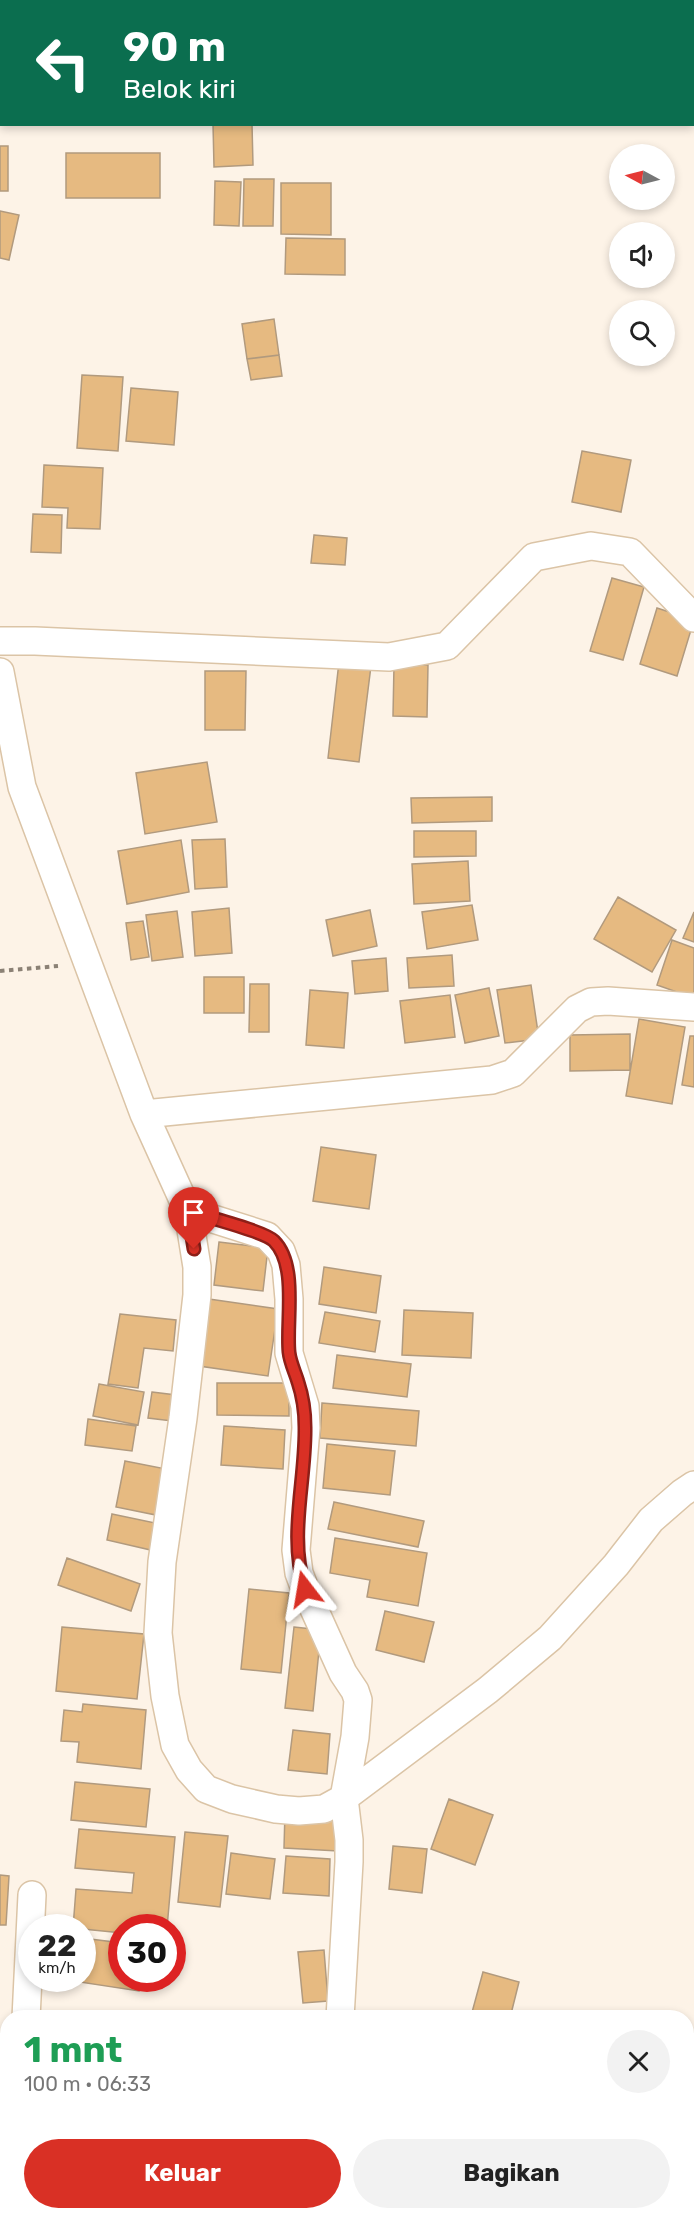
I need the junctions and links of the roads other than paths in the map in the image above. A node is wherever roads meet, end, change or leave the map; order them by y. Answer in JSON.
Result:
{"nodes":[{"id":1,"x":694,"y":618,"type":"edge"},
{"id":2,"x":0,"y":641,"type":"edge"},
{"id":3,"x":0,"y":672,"type":"edge"},
{"id":4,"x":694,"y":1007,"type":"edge"},
{"id":5,"x":144,"y":1114,"type":"junction"},
{"id":6,"x":188,"y":1211,"type":"junction"},
{"id":7,"x":694,"y":1485,"type":"edge"},
{"id":8,"x":344,"y":1798,"type":"junction"},
{"id":9,"x":33,"y":1895,"type":"dead end"},
{"id":10,"x":26,"y":2010,"type":"edge"},
{"id":11,"x":340,"y":2010,"type":"edge"}],
"edges":[{"from":1,"to":2,"type":"street"},
{"from":3,"to":5,"type":"street"},
{"from":4,"to":5,"type":"street"},
{"from":5,"to":6,"type":"street"},
{"from":6,"to":8,"type":"street"},
{"from":6,"to":8,"type":"street"},
{"from":7,"to":8,"type":"street"},
{"from":8,"to":11,"type":"street"},
{"from":9,"to":10,"type":"street"}]}
